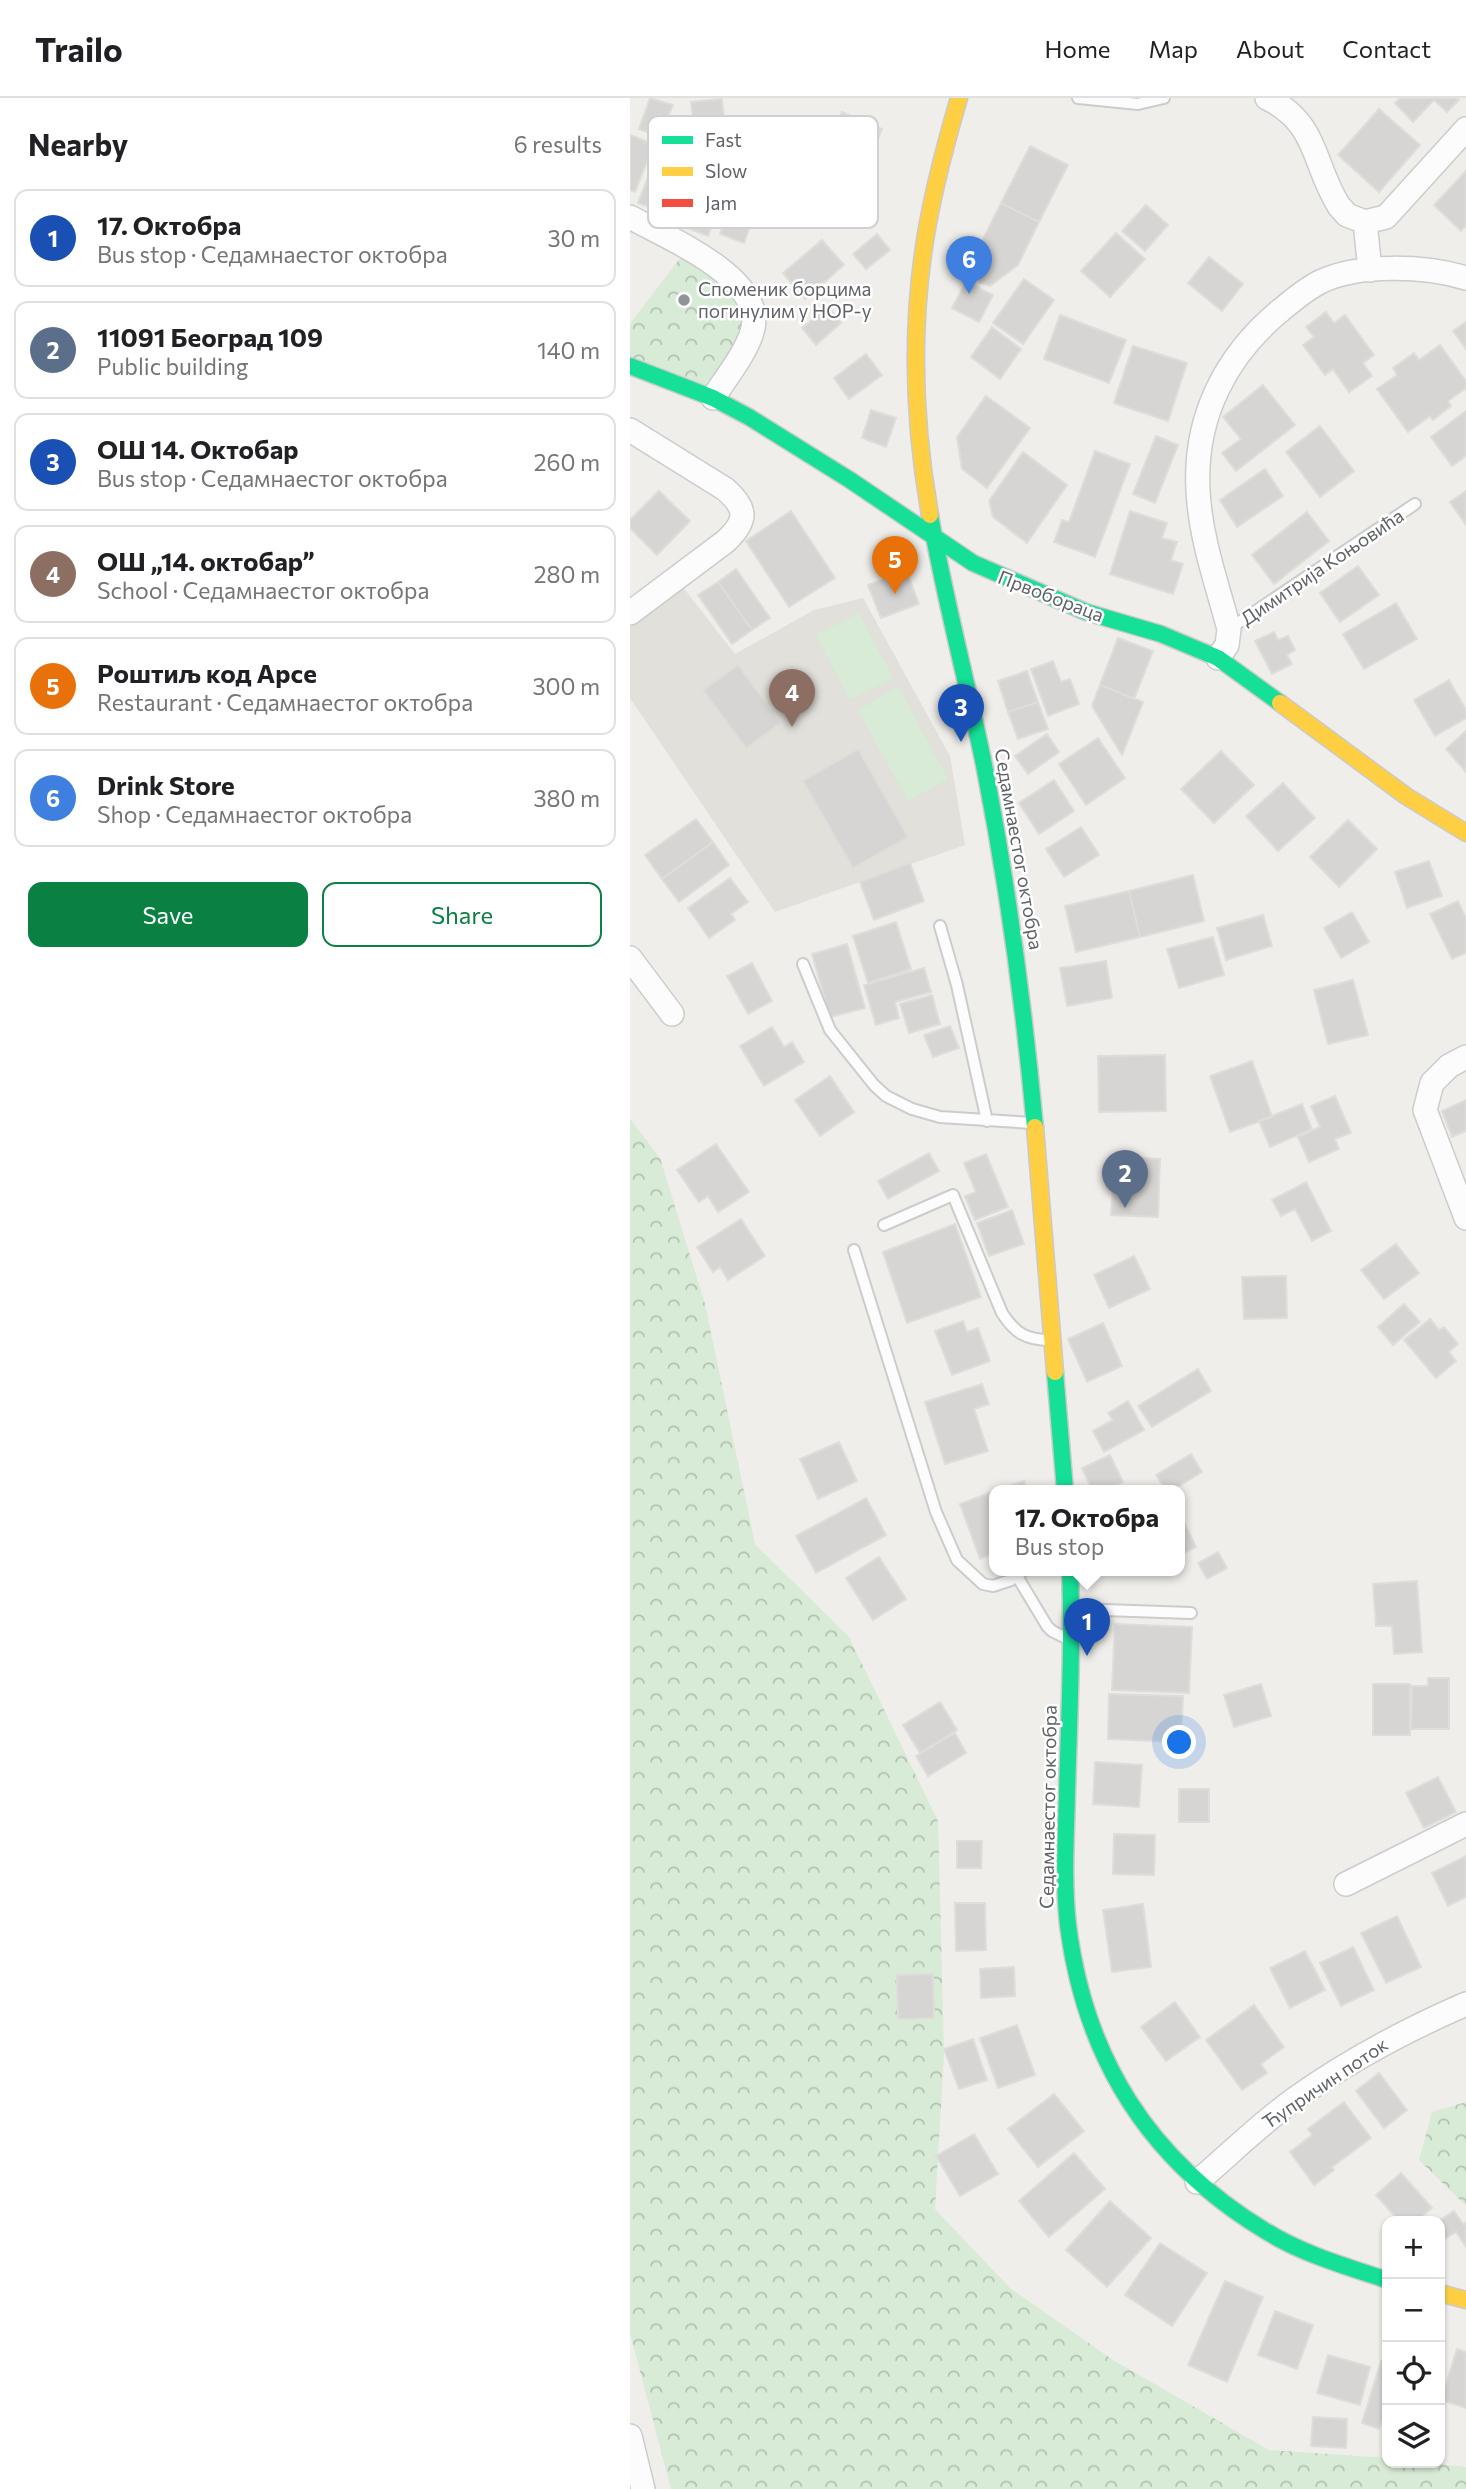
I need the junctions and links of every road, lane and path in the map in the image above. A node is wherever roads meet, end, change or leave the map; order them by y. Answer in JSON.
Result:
{"nodes":[{"id":1,"x":959,"y":98,"type":"edge"},
{"id":2,"x":1078,"y":98,"type":"edge"},
{"id":3,"x":1164,"y":98,"type":"edge"},
{"id":4,"x":1267,"y":98,"type":"edge"},
{"id":5,"x":1466,"y":129,"type":"edge"},
{"id":6,"x":630,"y":217,"type":"edge"},
{"id":7,"x":1365,"y":222,"type":"junction"},
{"id":8,"x":648,"y":227,"type":"edge"},
{"id":9,"x":650,"y":228,"type":"edge"},
{"id":10,"x":1370,"y":270,"type":"junction"},
{"id":11,"x":1466,"y":278,"type":"edge"},
{"id":12,"x":630,"y":366,"type":"edge"},
{"id":13,"x":713,"y":398,"type":"junction"},
{"id":14,"x":630,"y":430,"type":"edge"},
{"id":15,"x":1415,"y":504,"type":"dead end"},
{"id":16,"x":933,"y":536,"type":"junction"},
{"id":17,"x":630,"y":614,"type":"edge"},
{"id":18,"x":1229,"y":629,"type":"junction"},
{"id":19,"x":1218,"y":658,"type":"junction"},
{"id":20,"x":1466,"y":833,"type":"edge"},
{"id":21,"x":940,"y":926,"type":"dead end"},
{"id":22,"x":630,"y":958,"type":"edge"},
{"id":23,"x":803,"y":964,"type":"dead end"},
{"id":24,"x":672,"y":1014,"type":"dead end"},
{"id":25,"x":1466,"y":1057,"type":"edge"},
{"id":26,"x":987,"y":1121,"type":"junction"},
{"id":27,"x":1034,"y":1123,"type":"junction"},
{"id":28,"x":1466,"y":1218,"type":"edge"},
{"id":29,"x":884,"y":1225,"type":"dead end"},
{"id":30,"x":854,"y":1250,"type":"dead end"},
{"id":31,"x":1053,"y":1340,"type":"junction"},
{"id":32,"x":1065,"y":1485,"type":"edge"},
{"id":33,"x":1015,"y":1576,"type":"edge"},
{"id":34,"x":1021,"y":1576,"type":"edge"},
{"id":35,"x":1070,"y":1576,"type":"edge"},
{"id":36,"x":1072,"y":1609,"type":"junction"},
{"id":37,"x":1191,"y":1613,"type":"dead end"},
{"id":38,"x":1072,"y":1640,"type":"junction"},
{"id":39,"x":1466,"y":1824,"type":"edge"},
{"id":40,"x":1346,"y":1884,"type":"dead end"},
{"id":41,"x":1466,"y":2004,"type":"edge"},
{"id":42,"x":1197,"y":2182,"type":"junction"},
{"id":43,"x":1384,"y":2279,"type":"edge"},
{"id":44,"x":1445,"y":2294,"type":"edge"},
{"id":45,"x":1466,"y":2300,"type":"edge"},
{"id":46,"x":630,"y":2436,"type":"edge"},
{"id":47,"x":643,"y":2489,"type":"edge"}],
"edges":[{"from":1,"to":16,"type":"street","name":"Седамнаестог октобра"},
{"from":2,"to":3,"type":"lane"},
{"from":4,"to":7,"type":"street"},
{"from":5,"to":7,"type":"street"},
{"from":6,"to":8,"type":"street"},
{"from":7,"to":10,"type":"street"},
{"from":9,"to":13,"type":"street"},
{"from":10,"to":11,"type":"street","name":"Димитрија Коњовића"},
{"from":10,"to":18,"type":"street","name":"Димитрија Коњовића"},
{"from":12,"to":13,"type":"street","name":"Првобораца"},
{"from":13,"to":16,"type":"street","name":"Првобораца"},
{"from":14,"to":17,"type":"street"},
{"from":15,"to":18,"type":"lane","name":"Димитрија Коњовића"},
{"from":16,"to":19,"type":"street","name":"Првобораца"},
{"from":16,"to":27,"type":"street","name":"Седамнаестог октобра"},
{"from":18,"to":19,"type":"street","name":"Димитрија Коњовића"},
{"from":19,"to":20,"type":"street","name":"Првобораца"},
{"from":21,"to":26,"type":"lane"},
{"from":22,"to":24,"type":"street"},
{"from":23,"to":26,"type":"lane"},
{"from":25,"to":28,"type":"street"},
{"from":26,"to":27,"type":"lane"},
{"from":27,"to":31,"type":"street","name":"Седамнаестог октобра"},
{"from":29,"to":31,"type":"lane"},
{"from":30,"to":33,"type":"lane"},
{"from":31,"to":32,"type":"street","name":"Седамнаестог октобра"},
{"from":34,"to":38,"type":"lane"},
{"from":35,"to":36,"type":"street","name":"Седамнаестог октобра"},
{"from":36,"to":37,"type":"lane"},
{"from":36,"to":38,"type":"street","name":"Седамнаестог октобра"},
{"from":38,"to":42,"type":"street","name":"Седамнаестог октобра"},
{"from":39,"to":40,"type":"street"},
{"from":41,"to":42,"type":"street","name":"Ћупричин поток"},
{"from":42,"to":43,"type":"street","name":"Седамнаестог октобра"},
{"from":44,"to":45,"type":"street"},
{"from":46,"to":47,"type":"street"}]}
